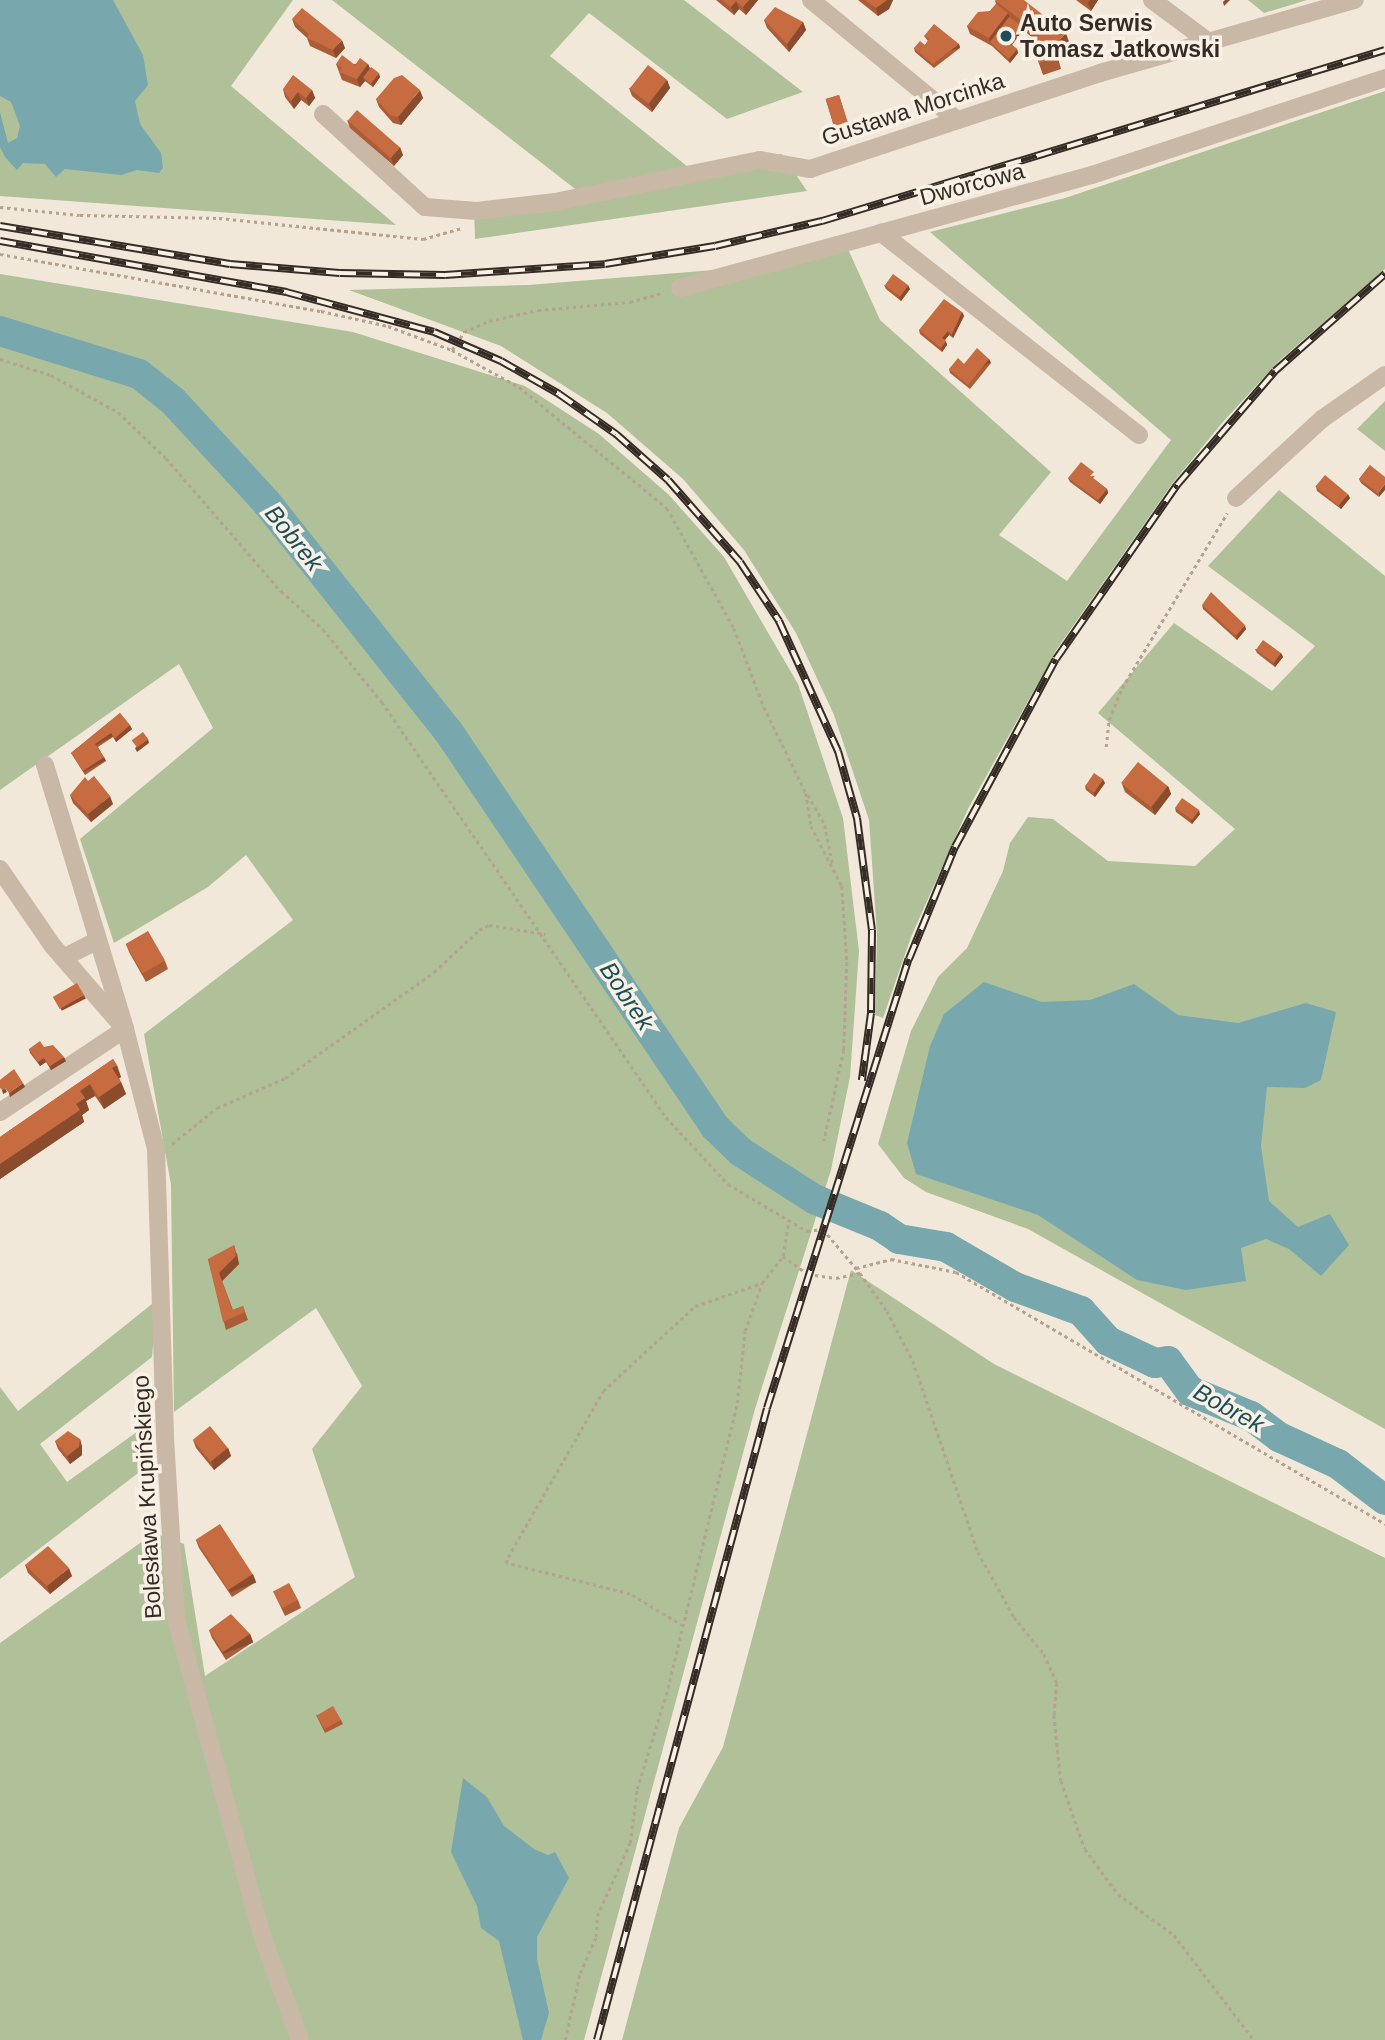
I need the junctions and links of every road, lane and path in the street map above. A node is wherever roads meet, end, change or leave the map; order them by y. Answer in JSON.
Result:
{"nodes":[{"id":1,"x":811,"y":0,"type":"edge"},
{"id":2,"x":1152,"y":0,"type":"edge"},
{"id":3,"x":1355,"y":0,"type":"edge"},
{"id":4,"x":1209,"y":42,"type":"junction"},
{"id":5,"x":1385,"y":78,"type":"edge"},
{"id":6,"x":323,"y":114,"type":"dead end"},
{"id":7,"x":957,"y":120,"type":"junction"},
{"id":8,"x":0,"y":207,"type":"edge"},
{"id":9,"x":477,"y":211,"type":"junction"},
{"id":10,"x":881,"y":233,"type":"junction"},
{"id":11,"x":0,"y":254,"type":"edge"},
{"id":12,"x":680,"y":288,"type":"joint"},
{"id":13,"x":452,"y":350,"type":"junction"},
{"id":14,"x":0,"y":359,"type":"edge"},
{"id":15,"x":1385,"y":375,"type":"edge"},
{"id":16,"x":1139,"y":435,"type":"dead end"},
{"id":17,"x":1236,"y":498,"type":"joint"},
{"id":18,"x":1106,"y":747,"type":"dead end"},
{"id":19,"x":45,"y":765,"type":"dead end"},
{"id":20,"x":806,"y":793,"type":"junction"},
{"id":21,"x":0,"y":869,"type":"edge"},
{"id":22,"x":834,"y":870,"type":"junction"},
{"id":23,"x":545,"y":934,"type":"junction"},
{"id":24,"x":97,"y":941,"type":"junction"},
{"id":25,"x":63,"y":958,"type":"junction"},
{"id":26,"x":125,"y":1029,"type":"junction"},
{"id":27,"x":0,"y":1112,"type":"edge"},
{"id":28,"x":824,"y":1141,"type":"dead end"},
{"id":29,"x":156,"y":1149,"type":"junction"},
{"id":30,"x":789,"y":1220,"type":"junction"},
{"id":31,"x":782,"y":1256,"type":"junction"},
{"id":32,"x":856,"y":1268,"type":"junction"},
{"id":33,"x":860,"y":1273,"type":"junction"},
{"id":34,"x":762,"y":1283,"type":"junction"},
{"id":35,"x":1385,"y":1524,"type":"edge"},
{"id":36,"x":683,"y":1626,"type":"junction"},
{"id":37,"x":300,"y":2040,"type":"edge"},
{"id":38,"x":565,"y":2040,"type":"edge"},
{"id":39,"x":1254,"y":2040,"type":"edge"}],
"edges":[{"from":1,"to":7,"type":"street"},
{"from":2,"to":4,"type":"street"},
{"from":3,"to":4,"type":"street","name":"Gustawa Morcinka"},
{"from":4,"to":7,"type":"street","name":"Gustawa Morcinka"},
{"from":5,"to":10,"type":"street","name":"Dworcowa"},
{"from":6,"to":9,"type":"street","name":"Gustawa Morcinka"},
{"from":7,"to":9,"type":"street","name":"Gustawa Morcinka"},
{"from":8,"to":9,"type":"path"},
{"from":10,"to":12,"type":"street","name":"Dworcowa"},
{"from":10,"to":16,"type":"street"},
{"from":11,"to":13,"type":"path"},
{"from":12,"to":13,"type":"path"},
{"from":13,"to":20,"type":"path"},
{"from":14,"to":23,"type":"path"},
{"from":15,"to":17,"type":"street"},
{"from":17,"to":18,"type":"path"},
{"from":19,"to":24,"type":"street","name":"Bolesława Krupińskiego"},
{"from":20,"to":22,"type":"path"},
{"from":20,"to":22,"type":"path"},
{"from":21,"to":25,"type":"street"},
{"from":22,"to":28,"type":"path"},
{"from":23,"to":29,"type":"path"},
{"from":23,"to":30,"type":"path"},
{"from":24,"to":25,"type":"street"},
{"from":24,"to":26,"type":"street","name":"Bolesława Krupińskiego"},
{"from":25,"to":26,"type":"street"},
{"from":26,"to":27,"type":"street"},
{"from":26,"to":29,"type":"street","name":"Bolesława Krupińskiego"},
{"from":29,"to":37,"type":"street","name":"Bolesława Krupińskiego"},
{"from":30,"to":31,"type":"path"},
{"from":30,"to":32,"type":"path"},
{"from":31,"to":33,"type":"path"},
{"from":31,"to":34,"type":"path"},
{"from":32,"to":33,"type":"path"},
{"from":32,"to":35,"type":"path"},
{"from":33,"to":39,"type":"path"},
{"from":34,"to":36,"type":"path"},
{"from":34,"to":36,"type":"path"},
{"from":36,"to":38,"type":"path"}]}
